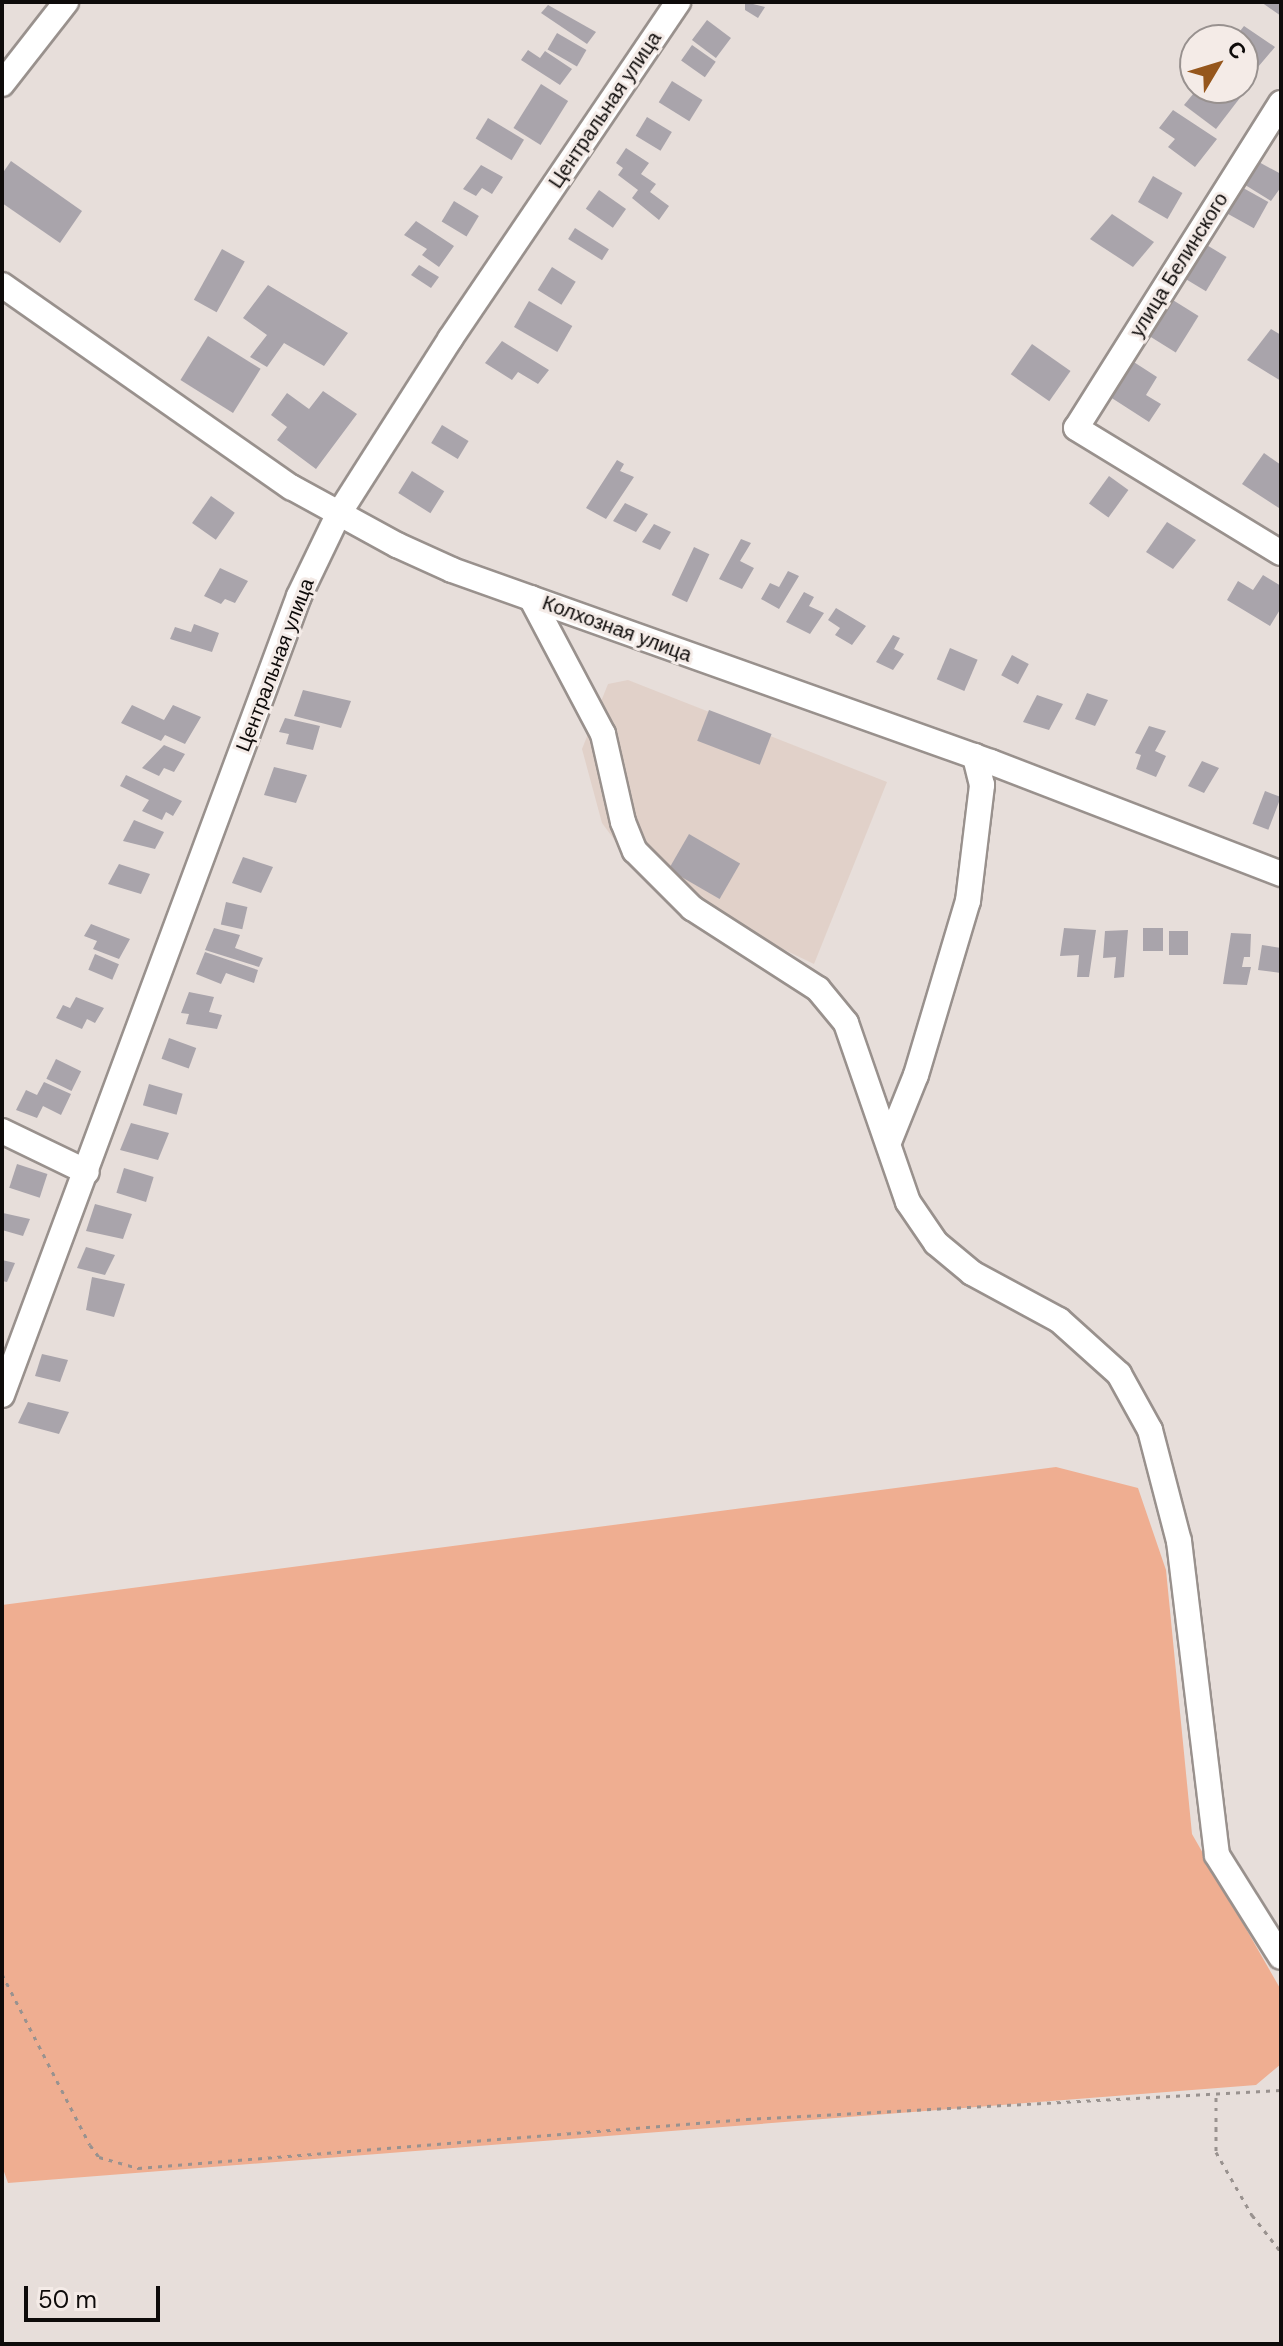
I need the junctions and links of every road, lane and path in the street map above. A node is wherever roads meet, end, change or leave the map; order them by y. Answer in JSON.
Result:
{"nodes":[{"id":1,"x":66,"y":2,"type":"edge"},
{"id":2,"x":678,"y":2,"type":"edge"},
{"id":3,"x":2,"y":84,"type":"edge"},
{"id":4,"x":1281,"y":103,"type":"edge"},
{"id":5,"x":2,"y":285,"type":"edge"},
{"id":6,"x":338,"y":515,"type":"junction"},
{"id":7,"x":1281,"y":553,"type":"edge"},
{"id":8,"x":531,"y":598,"type":"junction"},
{"id":9,"x":975,"y":756,"type":"junction"},
{"id":10,"x":1281,"y":874,"type":"edge"},
{"id":11,"x":2,"y":1131,"type":"edge"},
{"id":12,"x":889,"y":1142,"type":"junction"},
{"id":13,"x":87,"y":1172,"type":"junction"},
{"id":14,"x":2,"y":1395,"type":"edge"},
{"id":15,"x":1281,"y":1957,"type":"edge"},
{"id":16,"x":2,"y":1974,"type":"edge"},
{"id":17,"x":1281,"y":2090,"type":"edge"},
{"id":18,"x":1216,"y":2097,"type":"junction"},
{"id":19,"x":1281,"y":2252,"type":"edge"}],
"edges":[{"from":1,"to":3,"type":"street"},
{"from":2,"to":6,"type":"street","name":"Центральная улица"},
{"from":4,"to":7,"type":"street","name":"улица Белинского"},
{"from":5,"to":6,"type":"street","name":"Колхозная улица"},
{"from":6,"to":8,"type":"street","name":"Колхозная улица"},
{"from":6,"to":13,"type":"street","name":"Центральная улица"},
{"from":8,"to":9,"type":"street","name":"Колхозная улица"},
{"from":8,"to":12,"type":"street"},
{"from":9,"to":10,"type":"street","name":"Колхозная улица"},
{"from":9,"to":12,"type":"street"},
{"from":11,"to":13,"type":"street"},
{"from":12,"to":15,"type":"street"},
{"from":13,"to":14,"type":"street","name":"Центральная улица"},
{"from":16,"to":18,"type":"path"},
{"from":17,"to":18,"type":"path"},
{"from":18,"to":19,"type":"path"}]}
